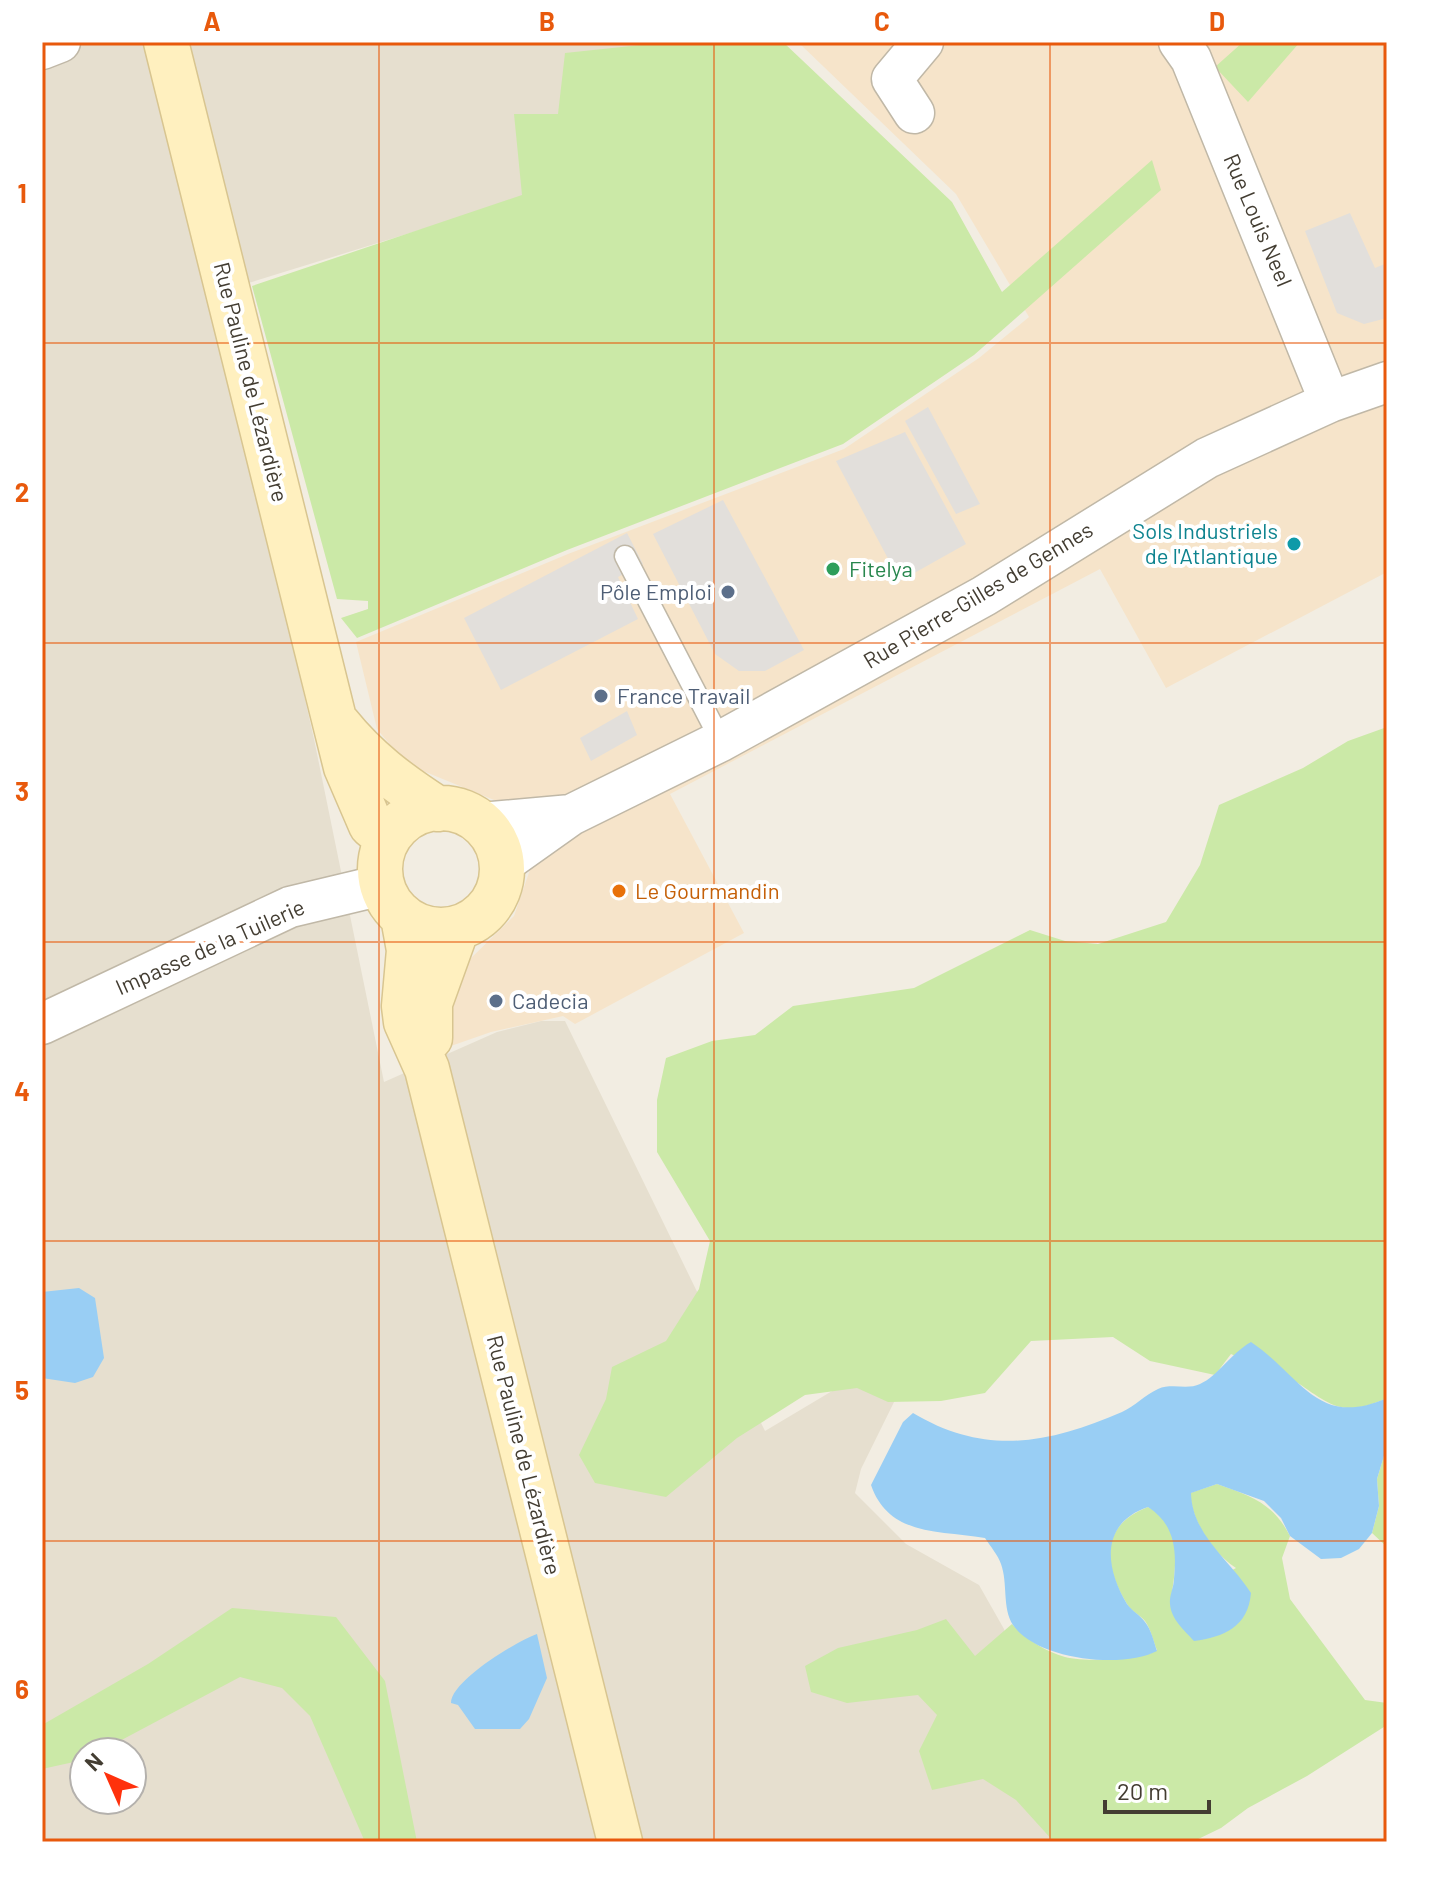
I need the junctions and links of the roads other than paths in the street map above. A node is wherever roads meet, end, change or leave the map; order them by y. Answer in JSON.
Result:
{"nodes":[{"id":1,"x":60,"y":42,"type":"edge"},
{"id":2,"x":166,"y":42,"type":"edge"},
{"id":3,"x":923,"y":42,"type":"edge"},
{"id":4,"x":1179,"y":42,"type":"edge"},
{"id":5,"x":42,"y":49,"type":"edge"},
{"id":6,"x":914,"y":113,"type":"dead end"},
{"id":7,"x":1387,"y":382,"type":"edge"},
{"id":8,"x":1330,"y":402,"type":"junction"},
{"id":9,"x":625,"y":556,"type":"dead end"},
{"id":10,"x":336,"y":723,"type":"junction"},
{"id":11,"x":721,"y":741,"type":"junction"},
{"id":12,"x":438,"y":809,"type":"junction"},
{"id":13,"x":571,"y":815,"type":"junction"},
{"id":14,"x":481,"y":823,"type":"junction"},
{"id":15,"x":388,"y":839,"type":"junction"},
{"id":16,"x":502,"y":864,"type":"junction"},
{"id":17,"x":392,"y":901,"type":"junction"},
{"id":18,"x":457,"y":928,"type":"junction"},
{"id":19,"x":42,"y":1024,"type":"edge"},
{"id":20,"x":427,"y":1069,"type":"junction"},
{"id":21,"x":620,"y":1842,"type":"edge"}],
"edges":[{"from":1,"to":5,"type":"street"},
{"from":2,"to":10,"type":"main road","name":"Rue Pauline de Lézardière"},
{"from":3,"to":6,"type":"street"},
{"from":4,"to":8,"type":"street","name":"Rue Louis Neel"},
{"from":7,"to":8,"type":"street","name":"Rue Pierre-Gilles de Gennes"},
{"from":8,"to":11,"type":"street","name":"Rue Pierre-Gilles de Gennes"},
{"from":9,"to":11,"type":"lane"},
{"from":10,"to":12,"type":"main road","name":"Rue Pauline de Lézardière"},
{"from":10,"to":15,"type":"main road","name":"Rue Pauline de Lézardière"},
{"from":11,"to":13,"type":"street","name":"Rue Pierre-Gilles de Gennes"},
{"from":12,"to":14,"type":"main road"},
{"from":12,"to":15,"type":"main road"},
{"from":13,"to":14,"type":"street","name":"Rue Pierre-Gilles de Gennes"},
{"from":13,"to":16,"type":"street","name":"Rue Pierre-Gilles de Gennes"},
{"from":14,"to":16,"type":"main road"},
{"from":15,"to":17,"type":"main road"},
{"from":16,"to":18,"type":"main road"},
{"from":17,"to":18,"type":"main road"},
{"from":17,"to":19,"type":"street","name":"Impasse de la Tuilerie"},
{"from":17,"to":20,"type":"main road","name":"Rue Pauline de Lézardière"},
{"from":18,"to":20,"type":"main road","name":"Rue Pauline de Lézardière"},
{"from":20,"to":21,"type":"main road","name":"Rue Pauline de Lézardière"}]}
